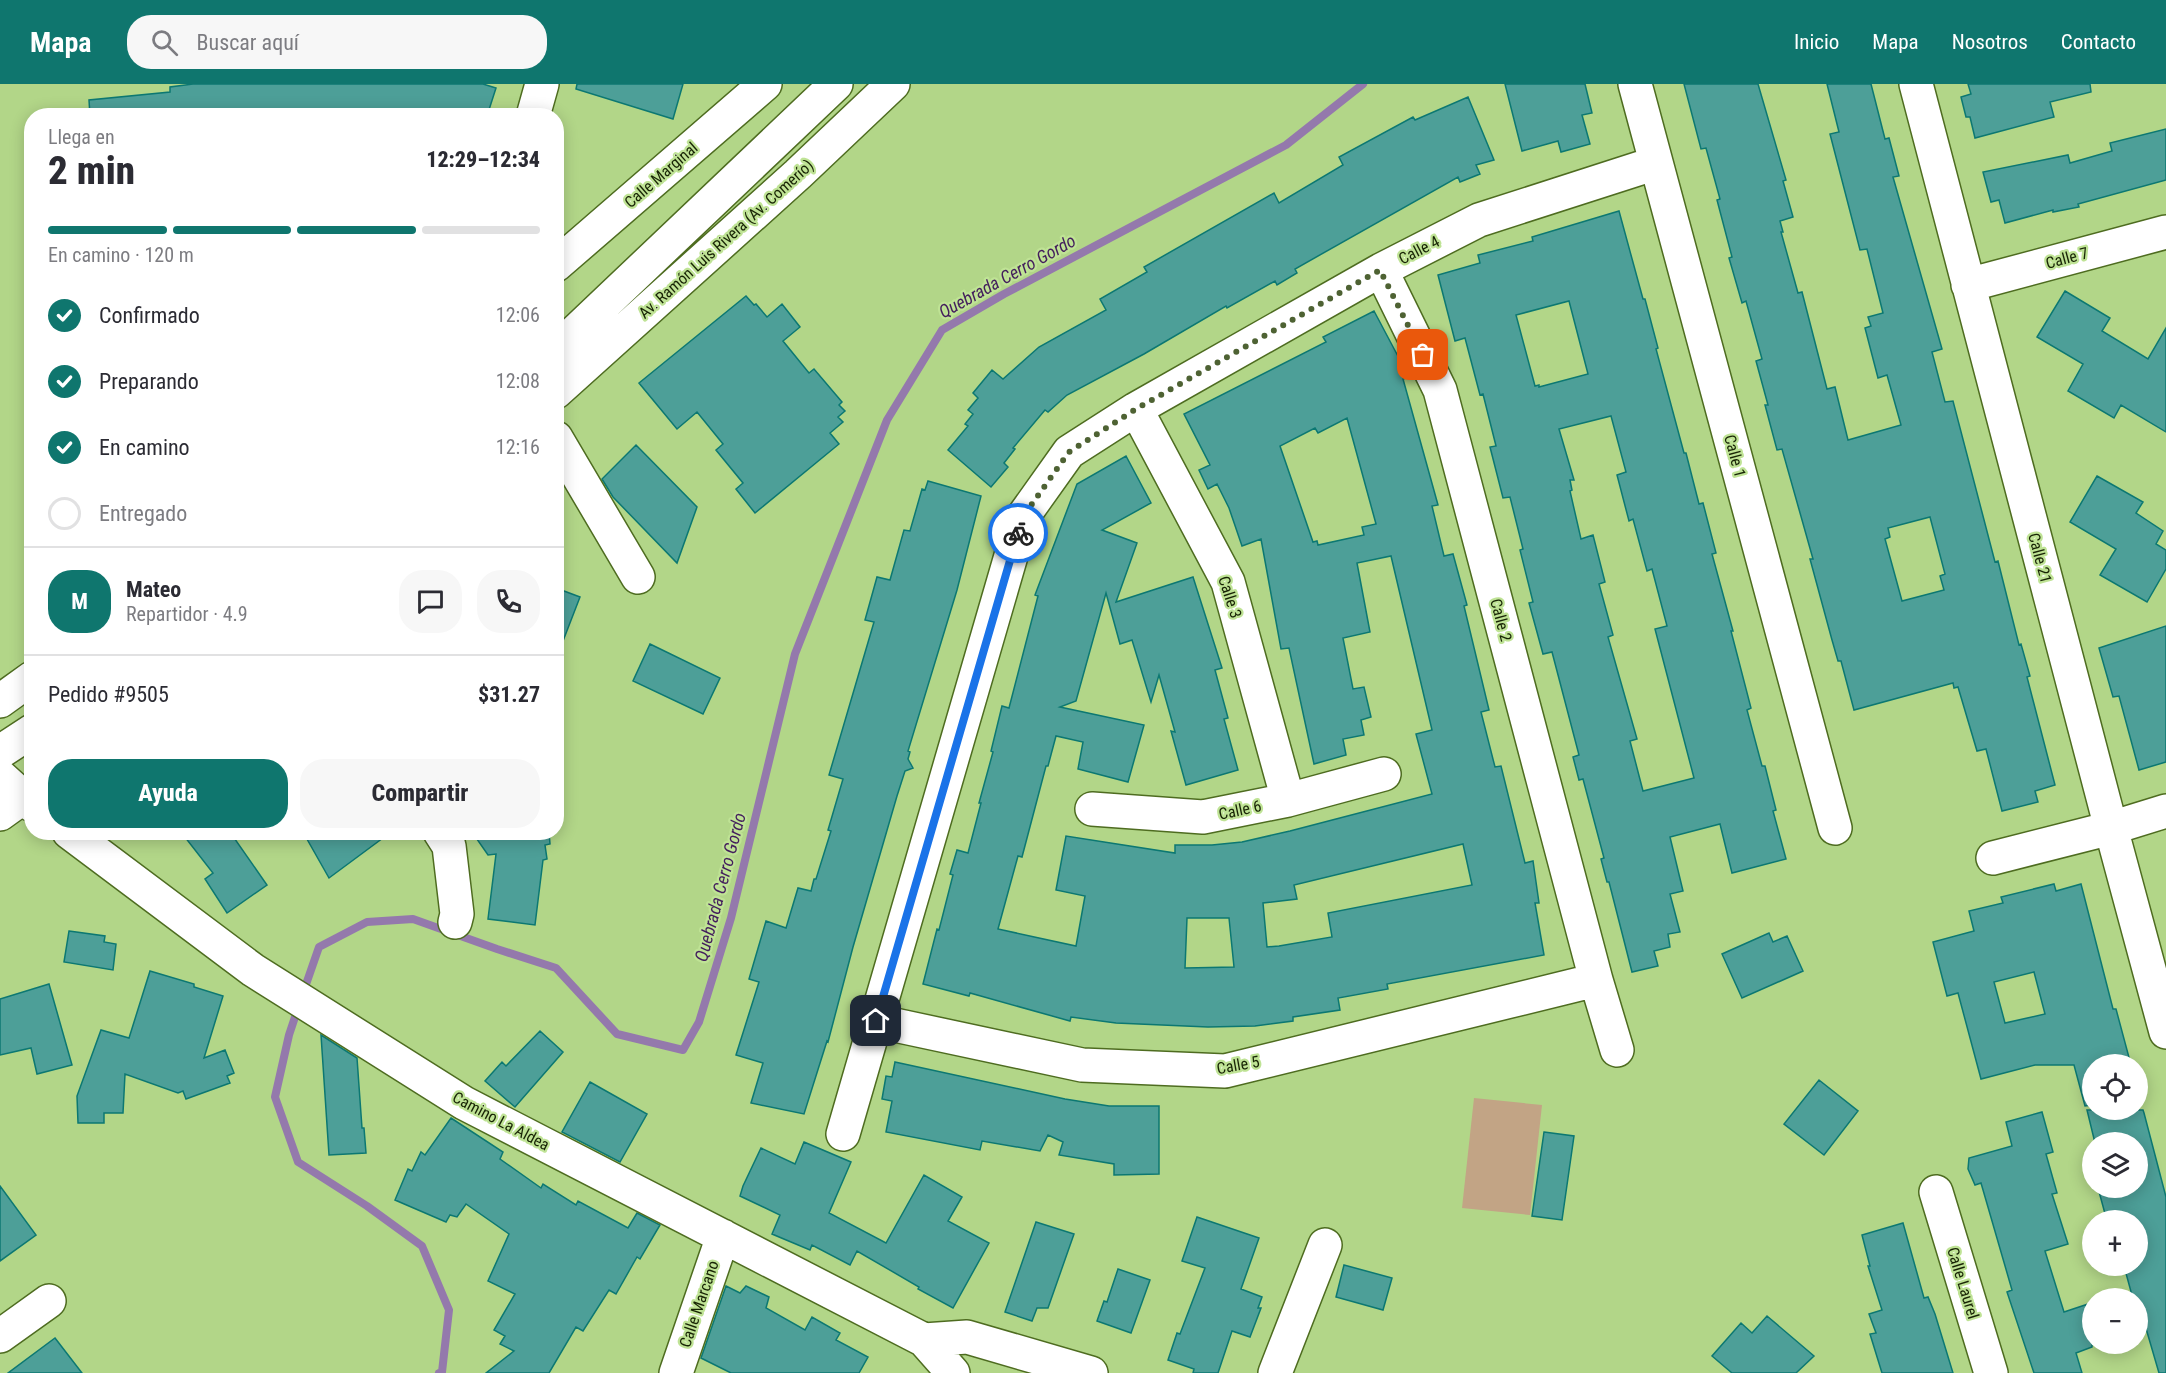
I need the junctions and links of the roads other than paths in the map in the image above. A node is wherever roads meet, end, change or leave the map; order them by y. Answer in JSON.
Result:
{"nodes":[{"id":1,"x":542,"y":84,"type":"edge"},
{"id":2,"x":765,"y":84,"type":"edge"},
{"id":3,"x":836,"y":84,"type":"edge"},
{"id":4,"x":893,"y":84,"type":"edge"},
{"id":5,"x":1635,"y":84,"type":"edge"},
{"id":6,"x":1916,"y":84,"type":"edge"},
{"id":7,"x":535,"y":108,"type":"edge"},
{"id":8,"x":1656,"y":163,"type":"junction"},
{"id":9,"x":2166,"y":232,"type":"edge"},
{"id":10,"x":564,"y":258,"type":"edge"},
{"id":11,"x":1380,"y":270,"type":"junction"},
{"id":12,"x":1968,"y":285,"type":"junction"},
{"id":13,"x":564,"y":342,"type":"edge"},
{"id":14,"x":564,"y":386,"type":"edge"},
{"id":15,"x":1136,"y":409,"type":"junction"},
{"id":16,"x":564,"y":451,"type":"edge"},
{"id":17,"x":638,"y":576,"type":"dead end"},
{"id":18,"x":24,"y":684,"type":"edge"},
{"id":19,"x":0,"y":701,"type":"edge"},
{"id":20,"x":24,"y":736,"type":"edge"},
{"id":21,"x":0,"y":752,"type":"edge"},
{"id":22,"x":1384,"y":774,"type":"dead end"},
{"id":23,"x":1288,"y":800,"type":"junction"},
{"id":24,"x":1092,"y":809,"type":"dead end"},
{"id":25,"x":2166,"y":811,"type":"edge"},
{"id":26,"x":1835,"y":828,"type":"dead end"},
{"id":27,"x":2111,"y":828,"type":"junction"},
{"id":28,"x":80,"y":840,"type":"edge"},
{"id":29,"x":445,"y":840,"type":"edge"},
{"id":30,"x":1993,"y":858,"type":"dead end"},
{"id":31,"x":455,"y":922,"type":"dead end"},
{"id":32,"x":1596,"y":980,"type":"junction"},
{"id":33,"x":876,"y":1021,"type":"junction"},
{"id":34,"x":2166,"y":1032,"type":"edge"},
{"id":35,"x":1617,"y":1050,"type":"dead end"},
{"id":36,"x":843,"y":1134,"type":"dead end"},
{"id":37,"x":1936,"y":1192,"type":"dead end"},
{"id":38,"x":723,"y":1236,"type":"junction"},
{"id":39,"x":1325,"y":1245,"type":"dead end"},
{"id":40,"x":49,"y":1301,"type":"dead end"},
{"id":41,"x":0,"y":1336,"type":"edge"},
{"id":42,"x":924,"y":1340,"type":"junction"},
{"id":43,"x":676,"y":1373,"type":"edge"},
{"id":44,"x":953,"y":1373,"type":"edge"},
{"id":45,"x":1090,"y":1373,"type":"edge"},
{"id":46,"x":1275,"y":1373,"type":"edge"},
{"id":47,"x":1991,"y":1373,"type":"edge"}],
"edges":[{"from":1,"to":7,"type":"street"},
{"from":2,"to":10,"type":"street","name":"Calle Marginal"},
{"from":3,"to":13,"type":"street","name":"Av. Ramón Luis Rivera (Av. Comerío)"},
{"from":4,"to":14,"type":"street","name":"Av. Ramón Luis Rivera (Av. Comerío)"},
{"from":5,"to":8,"type":"street","name":"Calle 1"},
{"from":6,"to":12,"type":"street","name":"Calle 21"},
{"from":8,"to":11,"type":"street","name":"Calle 4"},
{"from":8,"to":26,"type":"street","name":"Calle 1"},
{"from":9,"to":12,"type":"street","name":"Calle 7"},
{"from":11,"to":15,"type":"street","name":"Calle 4"},
{"from":11,"to":32,"type":"street","name":"Calle 2"},
{"from":12,"to":27,"type":"street","name":"Calle 21"},
{"from":15,"to":23,"type":"street","name":"Calle 3"},
{"from":15,"to":33,"type":"street","name":"Calle 4"},
{"from":16,"to":17,"type":"street"},
{"from":18,"to":19,"type":"street"},
{"from":20,"to":21,"type":"street"},
{"from":22,"to":23,"type":"street","name":"Calle 6"},
{"from":23,"to":24,"type":"street","name":"Calle 6"},
{"from":25,"to":27,"type":"street"},
{"from":27,"to":30,"type":"street"},
{"from":27,"to":34,"type":"street","name":"Calle 21"},
{"from":28,"to":38,"type":"street","name":"Camino La Aldea"},
{"from":29,"to":31,"type":"street"},
{"from":32,"to":33,"type":"street","name":"Calle 5"},
{"from":32,"to":35,"type":"street","name":"Calle 2"},
{"from":33,"to":36,"type":"street","name":"Calle 4"},
{"from":37,"to":47,"type":"street","name":"Calle Laurel"},
{"from":38,"to":42,"type":"street","name":"Camino La Aldea"},
{"from":38,"to":43,"type":"street","name":"Calle Marcano"},
{"from":39,"to":46,"type":"street"},
{"from":40,"to":41,"type":"street"},
{"from":42,"to":44,"type":"street","name":"Camino La Aldea"},
{"from":42,"to":45,"type":"street"}]}
